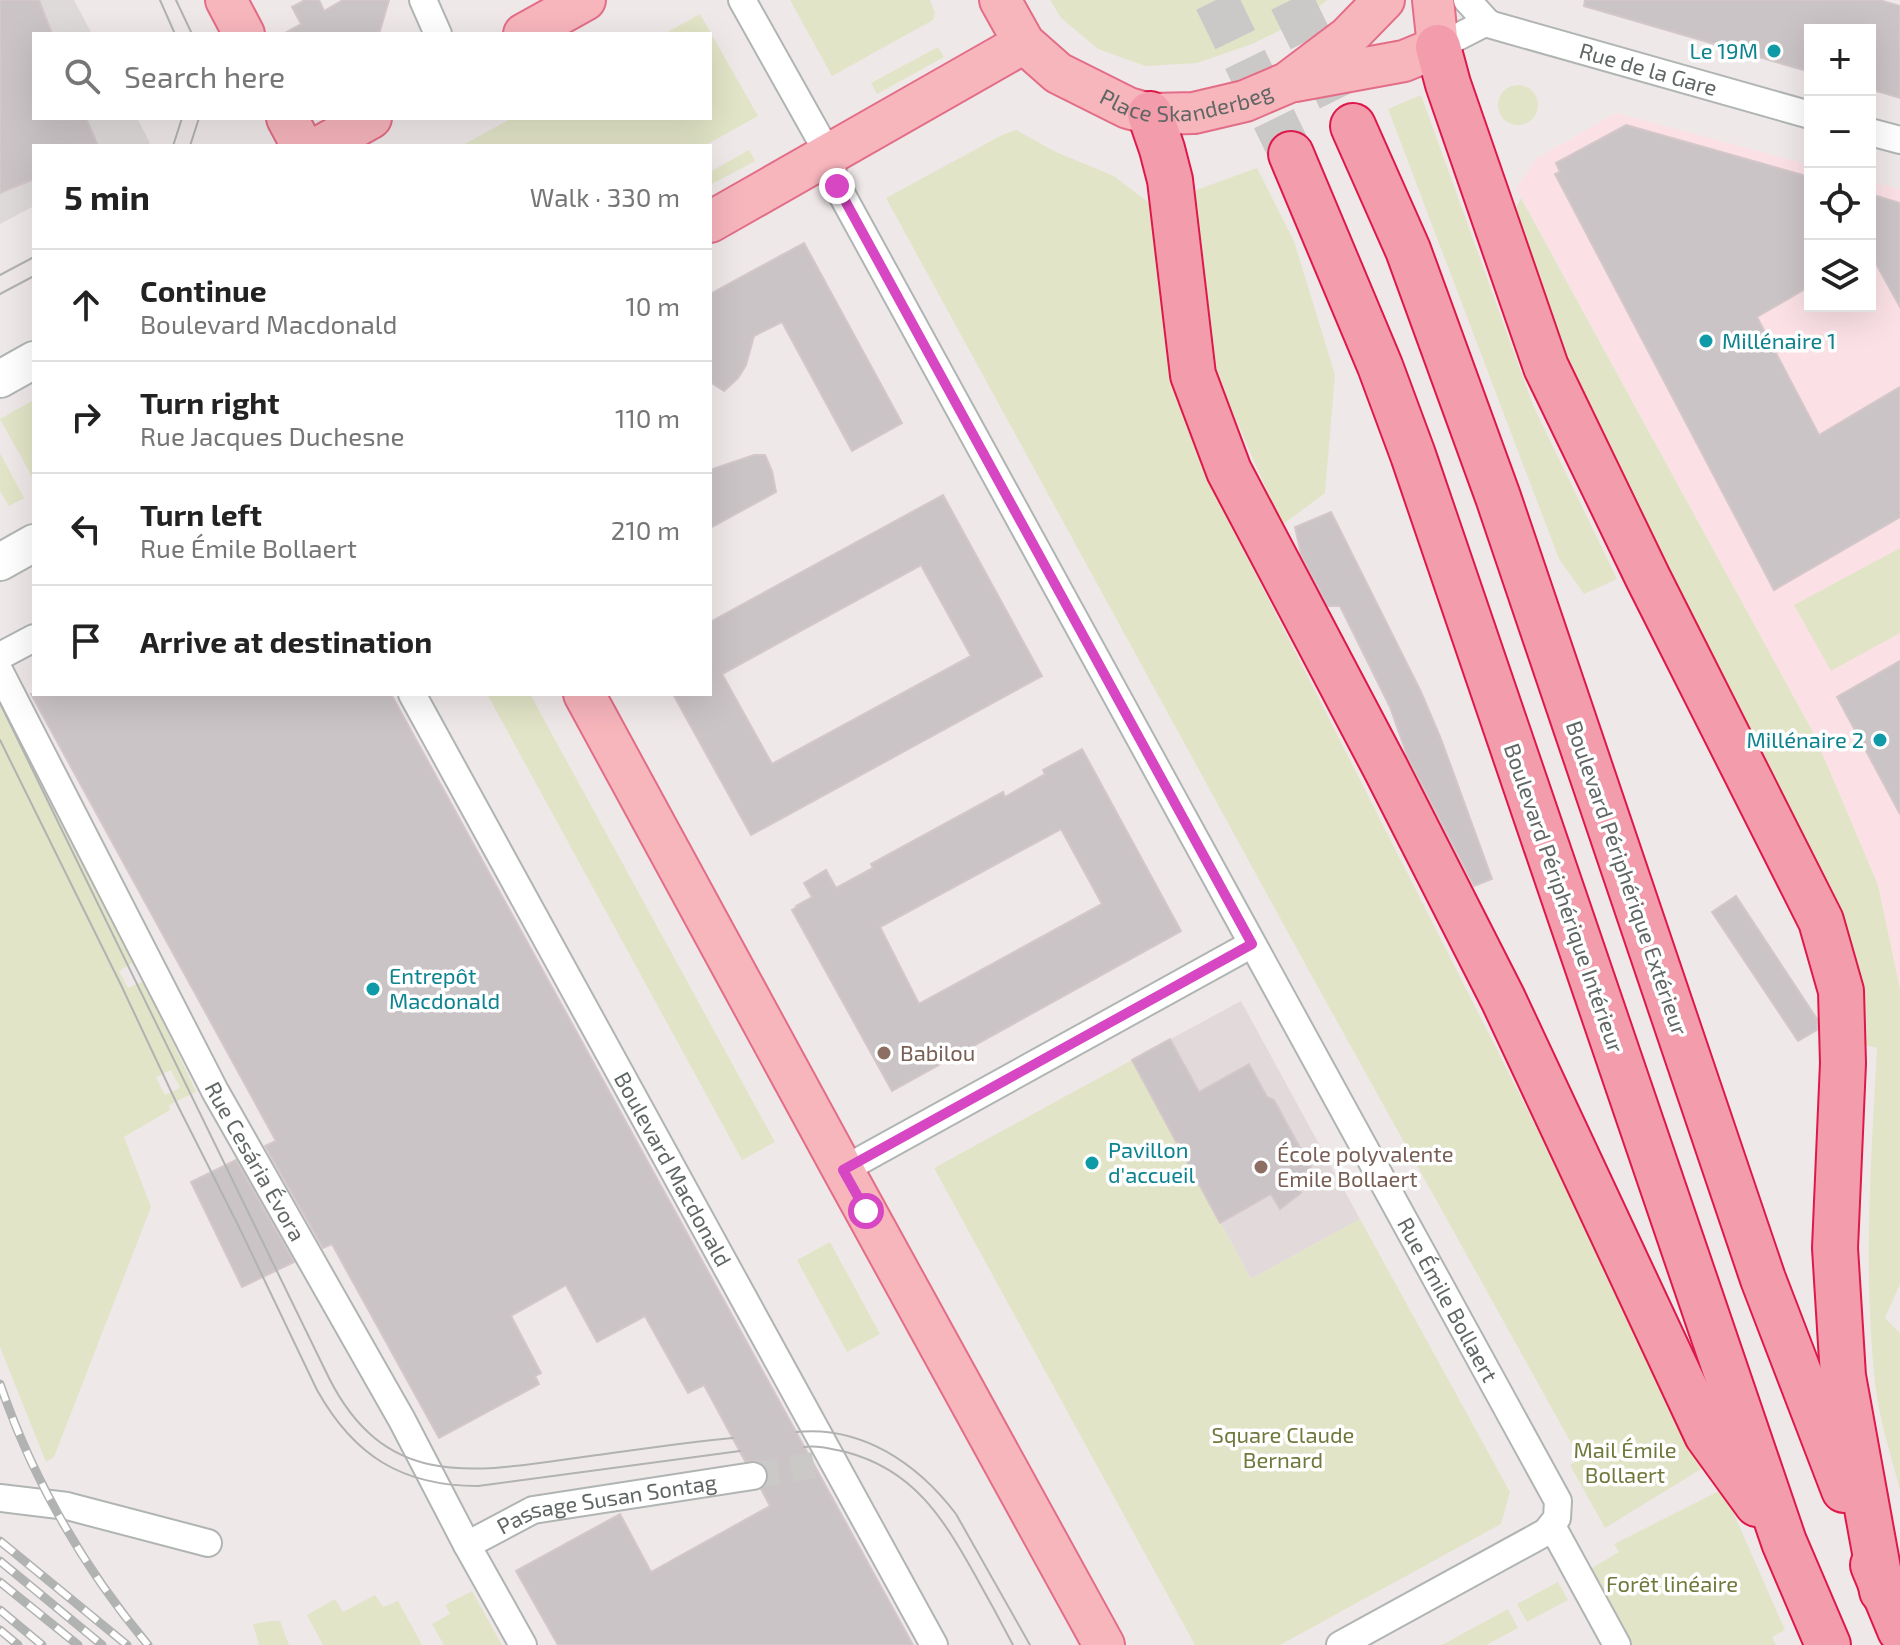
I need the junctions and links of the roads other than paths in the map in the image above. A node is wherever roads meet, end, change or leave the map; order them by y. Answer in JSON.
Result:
{"nodes":[{"id":1,"x":226,"y":0,"type":"edge"},
{"id":2,"x":423,"y":0,"type":"edge"},
{"id":3,"x":585,"y":0,"type":"edge"},
{"id":4,"x":742,"y":0,"type":"edge"},
{"id":5,"x":1000,"y":0,"type":"edge"},
{"id":6,"x":1384,"y":0,"type":"edge"},
{"id":7,"x":1433,"y":0,"type":"edge"},
{"id":8,"x":1467,"y":0,"type":"edge"},
{"id":9,"x":1487,"y":22,"type":"junction"},
{"id":10,"x":243,"y":32,"type":"edge"},
{"id":11,"x":437,"y":32,"type":"edge"},
{"id":12,"x":528,"y":32,"type":"edge"},
{"id":13,"x":1024,"y":43,"type":"junction"},
{"id":14,"x":1438,"y":47,"type":"junction"},
{"id":15,"x":1287,"y":83,"type":"junction"},
{"id":16,"x":1804,"y":113,"type":"edge"},
{"id":17,"x":1150,"y":114,"type":"junction"},
{"id":18,"x":288,"y":120,"type":"edge"},
{"id":19,"x":367,"y":120,"type":"edge"},
{"id":20,"x":1353,"y":126,"type":"tunnel mouth"},
{"id":21,"x":1876,"y":134,"type":"edge"},
{"id":22,"x":1900,"y":140,"type":"edge"},
{"id":23,"x":301,"y":144,"type":"edge"},
{"id":24,"x":325,"y":144,"type":"edge"},
{"id":25,"x":1291,"y":154,"type":"tunnel mouth"},
{"id":26,"x":829,"y":155,"type":"junction"},
{"id":27,"x":712,"y":221,"type":"edge"},
{"id":28,"x":32,"y":361,"type":"edge"},
{"id":29,"x":0,"y":379,"type":"edge"},
{"id":30,"x":32,"y":639,"type":"edge"},
{"id":31,"x":0,"y":656,"type":"edge"},
{"id":32,"x":0,"y":672,"type":"edge"},
{"id":33,"x":413,"y":696,"type":"edge"},
{"id":34,"x":585,"y":696,"type":"edge"},
{"id":35,"x":1252,"y":944,"type":"junction"},
{"id":36,"x":843,"y":1170,"type":"junction"},
{"id":37,"x":814,"y":1465,"type":"tunnel mouth"},
{"id":38,"x":753,"y":1476,"type":"tunnel mouth"},
{"id":39,"x":844,"y":1480,"type":"junction"},
{"id":40,"x":0,"y":1498,"type":"edge"},
{"id":41,"x":1552,"y":1526,"type":"junction"},
{"id":42,"x":1784,"y":1542,"type":"junction"},
{"id":43,"x":208,"y":1543,"type":"dead end"},
{"id":44,"x":467,"y":1545,"type":"junction"},
{"id":45,"x":1882,"y":1591,"type":"junction"},
{"id":46,"x":1900,"y":1630,"type":"edge"},
{"id":47,"x":523,"y":1645,"type":"edge"},
{"id":48,"x":934,"y":1645,"type":"edge"},
{"id":49,"x":1104,"y":1645,"type":"edge"},
{"id":50,"x":1340,"y":1645,"type":"edge"},
{"id":51,"x":1617,"y":1645,"type":"edge"},
{"id":52,"x":1828,"y":1645,"type":"edge"}],
"edges":[{"from":1,"to":10,"type":"main road"},
{"from":2,"to":11,"type":"street"},
{"from":3,"to":12,"type":"main road"},
{"from":4,"to":26,"type":"street","name":"Rue Émile Bollaert"},
{"from":5,"to":13,"type":"main road","name":"Place Skanderbeg"},
{"from":6,"to":15,"type":"main road","name":"Place Skanderbeg"},
{"from":7,"to":14,"type":"main road"},
{"from":8,"to":9,"type":"street"},
{"from":9,"to":14,"type":"street"},
{"from":9,"to":16,"type":"street","name":"Rue de la Gare"},
{"from":13,"to":17,"type":"main road","name":"Place Skanderbeg"},
{"from":13,"to":26,"type":"main road"},
{"from":14,"to":15,"type":"main road"},
{"from":14,"to":45,"type":"highway"},
{"from":15,"to":17,"type":"main road","name":"Place Skanderbeg"},
{"from":17,"to":42,"type":"highway"},
{"from":18,"to":23,"type":"main road"},
{"from":19,"to":24,"type":"main road"},
{"from":20,"to":45,"type":"highway","name":"Boulevard Périphérique Extérieur"},
{"from":21,"to":22,"type":"street"},
{"from":25,"to":42,"type":"highway","name":"Boulevard Périphérique Intérieur"},
{"from":26,"to":27,"type":"main road"},
{"from":26,"to":35,"type":"street","name":"Rue Émile Bollaert"},
{"from":28,"to":29,"type":"main road"},
{"from":30,"to":31,"type":"street"},
{"from":32,"to":44,"type":"street","name":"Rue Cesária Évora"},
{"from":33,"to":39,"type":"street","name":"Boulevard Macdonald"},
{"from":34,"to":36,"type":"main road"},
{"from":35,"to":36,"type":"street"},
{"from":35,"to":41,"type":"street","name":"Rue Émile Bollaert"},
{"from":36,"to":49,"type":"main road"},
{"from":37,"to":39,"type":"street"},
{"from":38,"to":44,"type":"street","name":"Passage Susan Sontag"},
{"from":39,"to":48,"type":"street","name":"Boulevard Macdonald"},
{"from":40,"to":43,"type":"street"},
{"from":41,"to":50,"type":"street"},
{"from":41,"to":51,"type":"street","name":"Rue Émile Bollaert"},
{"from":42,"to":52,"type":"highway","name":"Boulevard Périphérique Intérieur"},
{"from":44,"to":47,"type":"street","name":"Rue Cesária Évora"},
{"from":45,"to":46,"type":"highway","name":"Boulevard Périphérique Extérieur"}]}
